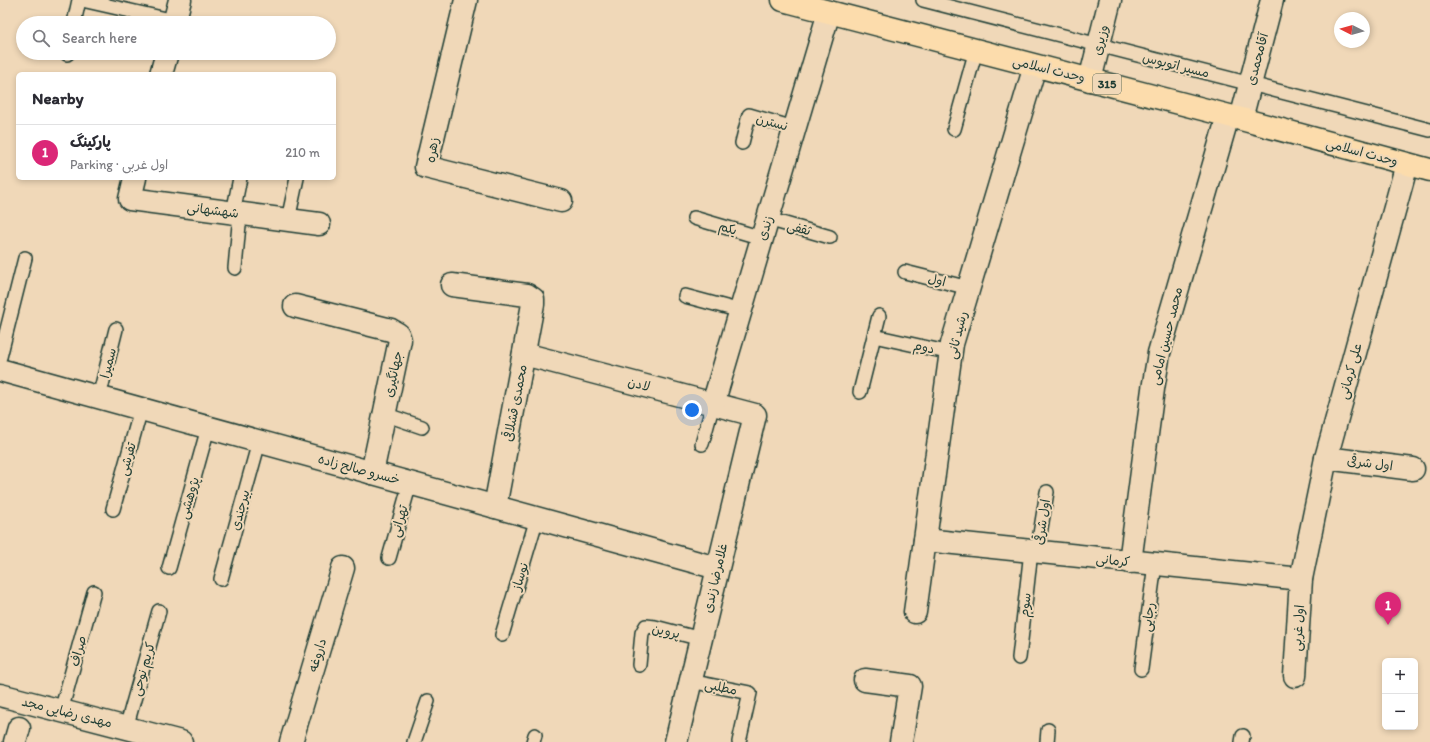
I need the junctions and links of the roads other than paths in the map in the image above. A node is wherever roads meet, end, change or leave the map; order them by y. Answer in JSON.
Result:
{"nodes":[{"id":1,"x":81,"y":0,"type":"edge"},
{"id":2,"x":180,"y":0,"type":"edge"},
{"id":3,"x":466,"y":0,"type":"edge"},
{"id":4,"x":783,"y":0,"type":"edge"},
{"id":5,"x":923,"y":0,"type":"edge"},
{"id":6,"x":1110,"y":0,"type":"edge"},
{"id":7,"x":1272,"y":0,"type":"edge"},
{"id":8,"x":829,"y":12,"type":"junction"},
{"id":9,"x":76,"y":16,"type":"edge"},
{"id":10,"x":149,"y":16,"type":"edge"},
{"id":11,"x":176,"y":16,"type":"edge"},
{"id":12,"x":1099,"y":45,"type":"junction"},
{"id":13,"x":976,"y":50,"type":"junction"},
{"id":14,"x":165,"y":60,"type":"edge"},
{"id":15,"x":1035,"y":66,"type":"junction"},
{"id":16,"x":162,"y":72,"type":"edge"},
{"id":17,"x":1090,"y":80,"type":"junction"},
{"id":18,"x":1250,"y":84,"type":"junction"},
{"id":19,"x":1235,"y":117,"type":"junction"},
{"id":20,"x":794,"y":128,"type":"junction"},
{"id":21,"x":954,"y":129,"type":"dead end"},
{"id":22,"x":1430,"y":130,"type":"edge"},
{"id":23,"x":742,"y":143,"type":"dead end"},
{"id":24,"x":1407,"y":164,"type":"junction"},
{"id":25,"x":1430,"y":170,"type":"edge"},
{"id":26,"x":135,"y":180,"type":"edge"},
{"id":27,"x":240,"y":180,"type":"edge"},
{"id":28,"x":297,"y":180,"type":"edge"},
{"id":29,"x":561,"y":201,"type":"dead end"},
{"id":30,"x":237,"y":213,"type":"junction"},
{"id":31,"x":694,"y":218,"type":"dead end"},
{"id":32,"x":288,"y":220,"type":"junction"},
{"id":33,"x":319,"y":224,"type":"dead end"},
{"id":34,"x":765,"y":228,"type":"junction"},
{"id":35,"x":830,"y":237,"type":"dead end"},
{"id":36,"x":25,"y":258,"type":"dead end"},
{"id":37,"x":235,"y":268,"type":"dead end"},
{"id":38,"x":905,"y":272,"type":"dead end"},
{"id":39,"x":452,"y":285,"type":"dead end"},
{"id":40,"x":969,"y":288,"type":"junction"},
{"id":41,"x":686,"y":296,"type":"dead end"},
{"id":42,"x":295,"y":306,"type":"dead end"},
{"id":43,"x":741,"y":311,"type":"junction"},
{"id":44,"x":879,"y":316,"type":"dead end"},
{"id":45,"x":116,"y":329,"type":"dead end"},
{"id":46,"x":874,"y":336,"type":"junction"},
{"id":47,"x":951,"y":353,"type":"junction"},
{"id":48,"x":524,"y":354,"type":"junction"},
{"id":49,"x":0,"y":357,"type":"edge"},
{"id":50,"x":0,"y":370,"type":"edge"},
{"id":51,"x":860,"y":392,"type":"dead end"},
{"id":52,"x":99,"y":397,"type":"junction"},
{"id":53,"x":713,"y":404,"type":"junction"},
{"id":54,"x":141,"y":409,"type":"junction"},
{"id":55,"x":384,"y":414,"type":"junction"},
{"id":56,"x":755,"y":415,"type":"joint"},
{"id":57,"x":422,"y":427,"type":"dead end"},
{"id":58,"x":208,"y":428,"type":"junction"},
{"id":59,"x":259,"y":442,"type":"junction"},
{"id":60,"x":702,"y":444,"type":"dead end"},
{"id":61,"x":1326,"y":458,"type":"junction"},
{"id":62,"x":1413,"y":469,"type":"dead end"},
{"id":63,"x":372,"y":473,"type":"junction"},
{"id":64,"x":410,"y":483,"type":"junction"},
{"id":65,"x":1047,"y":492,"type":"dead end"},
{"id":66,"x":495,"y":507,"type":"junction"},
{"id":67,"x":113,"y":509,"type":"dead end"},
{"id":68,"x":537,"y":518,"type":"junction"},
{"id":69,"x":925,"y":540,"type":"junction"},
{"id":70,"x":1034,"y":552,"type":"junction"},
{"id":71,"x":389,"y":558,"type":"dead end"},
{"id":72,"x":1130,"y":562,"type":"junction"},
{"id":73,"x":1155,"y":564,"type":"junction"},
{"id":74,"x":169,"y":568,"type":"dead end"},
{"id":75,"x":343,"y":568,"type":"dead end"},
{"id":76,"x":717,"y":568,"type":"junction"},
{"id":77,"x":221,"y":579,"type":"dead end"},
{"id":78,"x":1301,"y":579,"type":"junction"},
{"id":79,"x":94,"y":592,"type":"dead end"},
{"id":80,"x":159,"y":611,"type":"dead end"},
{"id":81,"x":915,"y":612,"type":"dead end"},
{"id":82,"x":502,"y":635,"type":"dead end"},
{"id":83,"x":701,"y":639,"type":"junction"},
{"id":84,"x":1019,"y":658,"type":"dead end"},
{"id":85,"x":639,"y":664,"type":"dead end"},
{"id":86,"x":1141,"y":669,"type":"dead end"},
{"id":87,"x":1295,"y":676,"type":"dead end"},
{"id":88,"x":865,"y":680,"type":"dead end"},
{"id":89,"x":690,"y":681,"type":"junction"},
{"id":90,"x":0,"y":695,"type":"edge"},
{"id":91,"x":428,"y":701,"type":"dead end"},
{"id":92,"x":61,"y":711,"type":"junction"},
{"id":93,"x":126,"y":728,"type":"junction"},
{"id":94,"x":181,"y":742,"type":"edge"},
{"id":95,"x":291,"y":742,"type":"edge"},
{"id":96,"x":414,"y":742,"type":"edge"},
{"id":97,"x":676,"y":742,"type":"edge"},
{"id":98,"x":739,"y":742,"type":"edge"},
{"id":99,"x":901,"y":742,"type":"edge"}],
"edges":[{"from":1,"to":9,"type":"lane"},
{"from":1,"to":10,"type":"lane"},
{"from":2,"to":11,"type":"street"},
{"from":3,"to":29,"type":"street","name":"زهره"},
{"from":4,"to":8,"type":"main road","name":"وحدت اسلامی","number":"315"},
{"from":5,"to":12,"type":"lane","name":"مسیر اتوبوس"},
{"from":6,"to":12,"type":"street","name":"وزیری"},
{"from":7,"to":18,"type":"street","name":"آقامحمدی"},
{"from":8,"to":13,"type":"main road","name":"وحدت اسلامی","number":"315"},
{"from":8,"to":20,"type":"street","name":"زندی"},
{"from":12,"to":17,"type":"street","name":"وزیری"},
{"from":12,"to":18,"type":"lane","name":"مسیر اتوبوس"},
{"from":13,"to":15,"type":"main road","name":"وحدت اسلامی","number":"315"},
{"from":13,"to":21,"type":"lane"},
{"from":14,"to":16,"type":"street"},
{"from":15,"to":17,"type":"main road","name":"وحدت اسلامی","number":"315"},
{"from":15,"to":40,"type":"street","name":"رشید ثانی"},
{"from":17,"to":19,"type":"main road","name":"وحدت اسلامی","number":"315"},
{"from":18,"to":19,"type":"street","name":"آقامحمدی"},
{"from":18,"to":22,"type":"lane","name":"مسیر اتوبوس"},
{"from":19,"to":24,"type":"main road","name":"وحدت اسلامی","number":"315"},
{"from":19,"to":72,"type":"street","name":"محمد حسین امامی"},
{"from":20,"to":23,"type":"lane","name":"نسترن"},
{"from":20,"to":34,"type":"street","name":"زندی"},
{"from":24,"to":25,"type":"main road","name":"وحدت اسلامی","number":"315"},
{"from":24,"to":61,"type":"street","name":"علی کرمانی"},
{"from":26,"to":30,"type":"street","name":"شهشهانی"},
{"from":27,"to":30,"type":"lane"},
{"from":28,"to":32,"type":"lane"},
{"from":30,"to":32,"type":"street","name":"شهشهانی"},
{"from":30,"to":37,"type":"lane"},
{"from":31,"to":34,"type":"lane","name":"یکم"},
{"from":32,"to":33,"type":"street","name":"شهشهانی"},
{"from":34,"to":35,"type":"lane","name":"ثقفی"},
{"from":34,"to":43,"type":"street","name":"زندی"},
{"from":36,"to":49,"type":"lane"},
{"from":38,"to":40,"type":"lane","name":"اول"},
{"from":39,"to":48,"type":"street","name":"محمدی قشلاقی"},
{"from":40,"to":47,"type":"street","name":"رشید ثانی"},
{"from":41,"to":43,"type":"lane"},
{"from":42,"to":55,"type":"street","name":"جهانگیری"},
{"from":43,"to":53,"type":"street","name":"زندی"},
{"from":44,"to":46,"type":"lane"},
{"from":45,"to":52,"type":"lane","name":"سمیرا"},
{"from":46,"to":47,"type":"lane","name":"دوم"},
{"from":46,"to":51,"type":"lane"},
{"from":47,"to":69,"type":"street","name":"رشید ثانی"},
{"from":48,"to":53,"type":"street","name":"لادن"},
{"from":48,"to":66,"type":"street","name":"محمدی قشلاقی"},
{"from":50,"to":52,"type":"street","name":"خسرو صالح زاده"},
{"from":52,"to":54,"type":"street","name":"خسرو صالح زاده"},
{"from":53,"to":56,"type":"street","name":"لادن"},
{"from":53,"to":60,"type":"lane","name":"زندی"},
{"from":54,"to":58,"type":"street","name":"خسرو صالح زاده"},
{"from":54,"to":67,"type":"lane","name":"تفرشی"},
{"from":55,"to":57,"type":"lane"},
{"from":55,"to":63,"type":"street","name":"جهانگیری"},
{"from":56,"to":76,"type":"street","name":"غلامرضا زندی"},
{"from":58,"to":59,"type":"street","name":"خسرو صالح زاده"},
{"from":58,"to":74,"type":"lane","name":"پژوهشی"},
{"from":59,"to":63,"type":"street","name":"خسرو صالح زاده"},
{"from":59,"to":77,"type":"lane","name":"بیرجندی"},
{"from":61,"to":62,"type":"street","name":"اول شرقی"},
{"from":61,"to":78,"type":"street","name":"علی کرمانی"},
{"from":63,"to":64,"type":"street","name":"خسرو صالح زاده"},
{"from":64,"to":66,"type":"street","name":"خسرو صالح زاده"},
{"from":64,"to":71,"type":"lane","name":"تهرانی"},
{"from":65,"to":70,"type":"lane","name":"اول شرقی"},
{"from":66,"to":68,"type":"street","name":"خسرو صالح زاده"},
{"from":68,"to":76,"type":"street","name":"خسرو صالح زاده"},
{"from":68,"to":82,"type":"lane","name":"نوساز"},
{"from":69,"to":70,"type":"street","name":"کرمانی"},
{"from":69,"to":81,"type":"street","name":"رشید ثانی"},
{"from":70,"to":72,"type":"street","name":"کرمانی"},
{"from":70,"to":84,"type":"lane","name":"سوم"},
{"from":72,"to":73,"type":"street","name":"کرمانی"},
{"from":73,"to":78,"type":"street","name":"کرمانی"},
{"from":73,"to":86,"type":"lane","name":"رجایی"},
{"from":75,"to":95,"type":"street","name":"داروغه"},
{"from":76,"to":83,"type":"street","name":"غلامرضا زندی"},
{"from":78,"to":87,"type":"street","name":"اول غربی"},
{"from":79,"to":92,"type":"lane","name":"صراف"},
{"from":80,"to":93,"type":"lane","name":"کریم نوحی"},
{"from":83,"to":85,"type":"lane","name":"پروین"},
{"from":83,"to":89,"type":"street","name":"غلامرضا زندی"},
{"from":88,"to":99,"type":"street"},
{"from":89,"to":97,"type":"street","name":"غلامرضا زندی"},
{"from":89,"to":98,"type":"lane","name":"مطلبی"},
{"from":90,"to":92,"type":"street","name":"مهدی رضایی مجد"},
{"from":91,"to":96,"type":"lane"},
{"from":92,"to":93,"type":"street","name":"مهدی رضایی مجد"},
{"from":93,"to":94,"type":"street","name":"مهدی رضایی مجد"}]}
